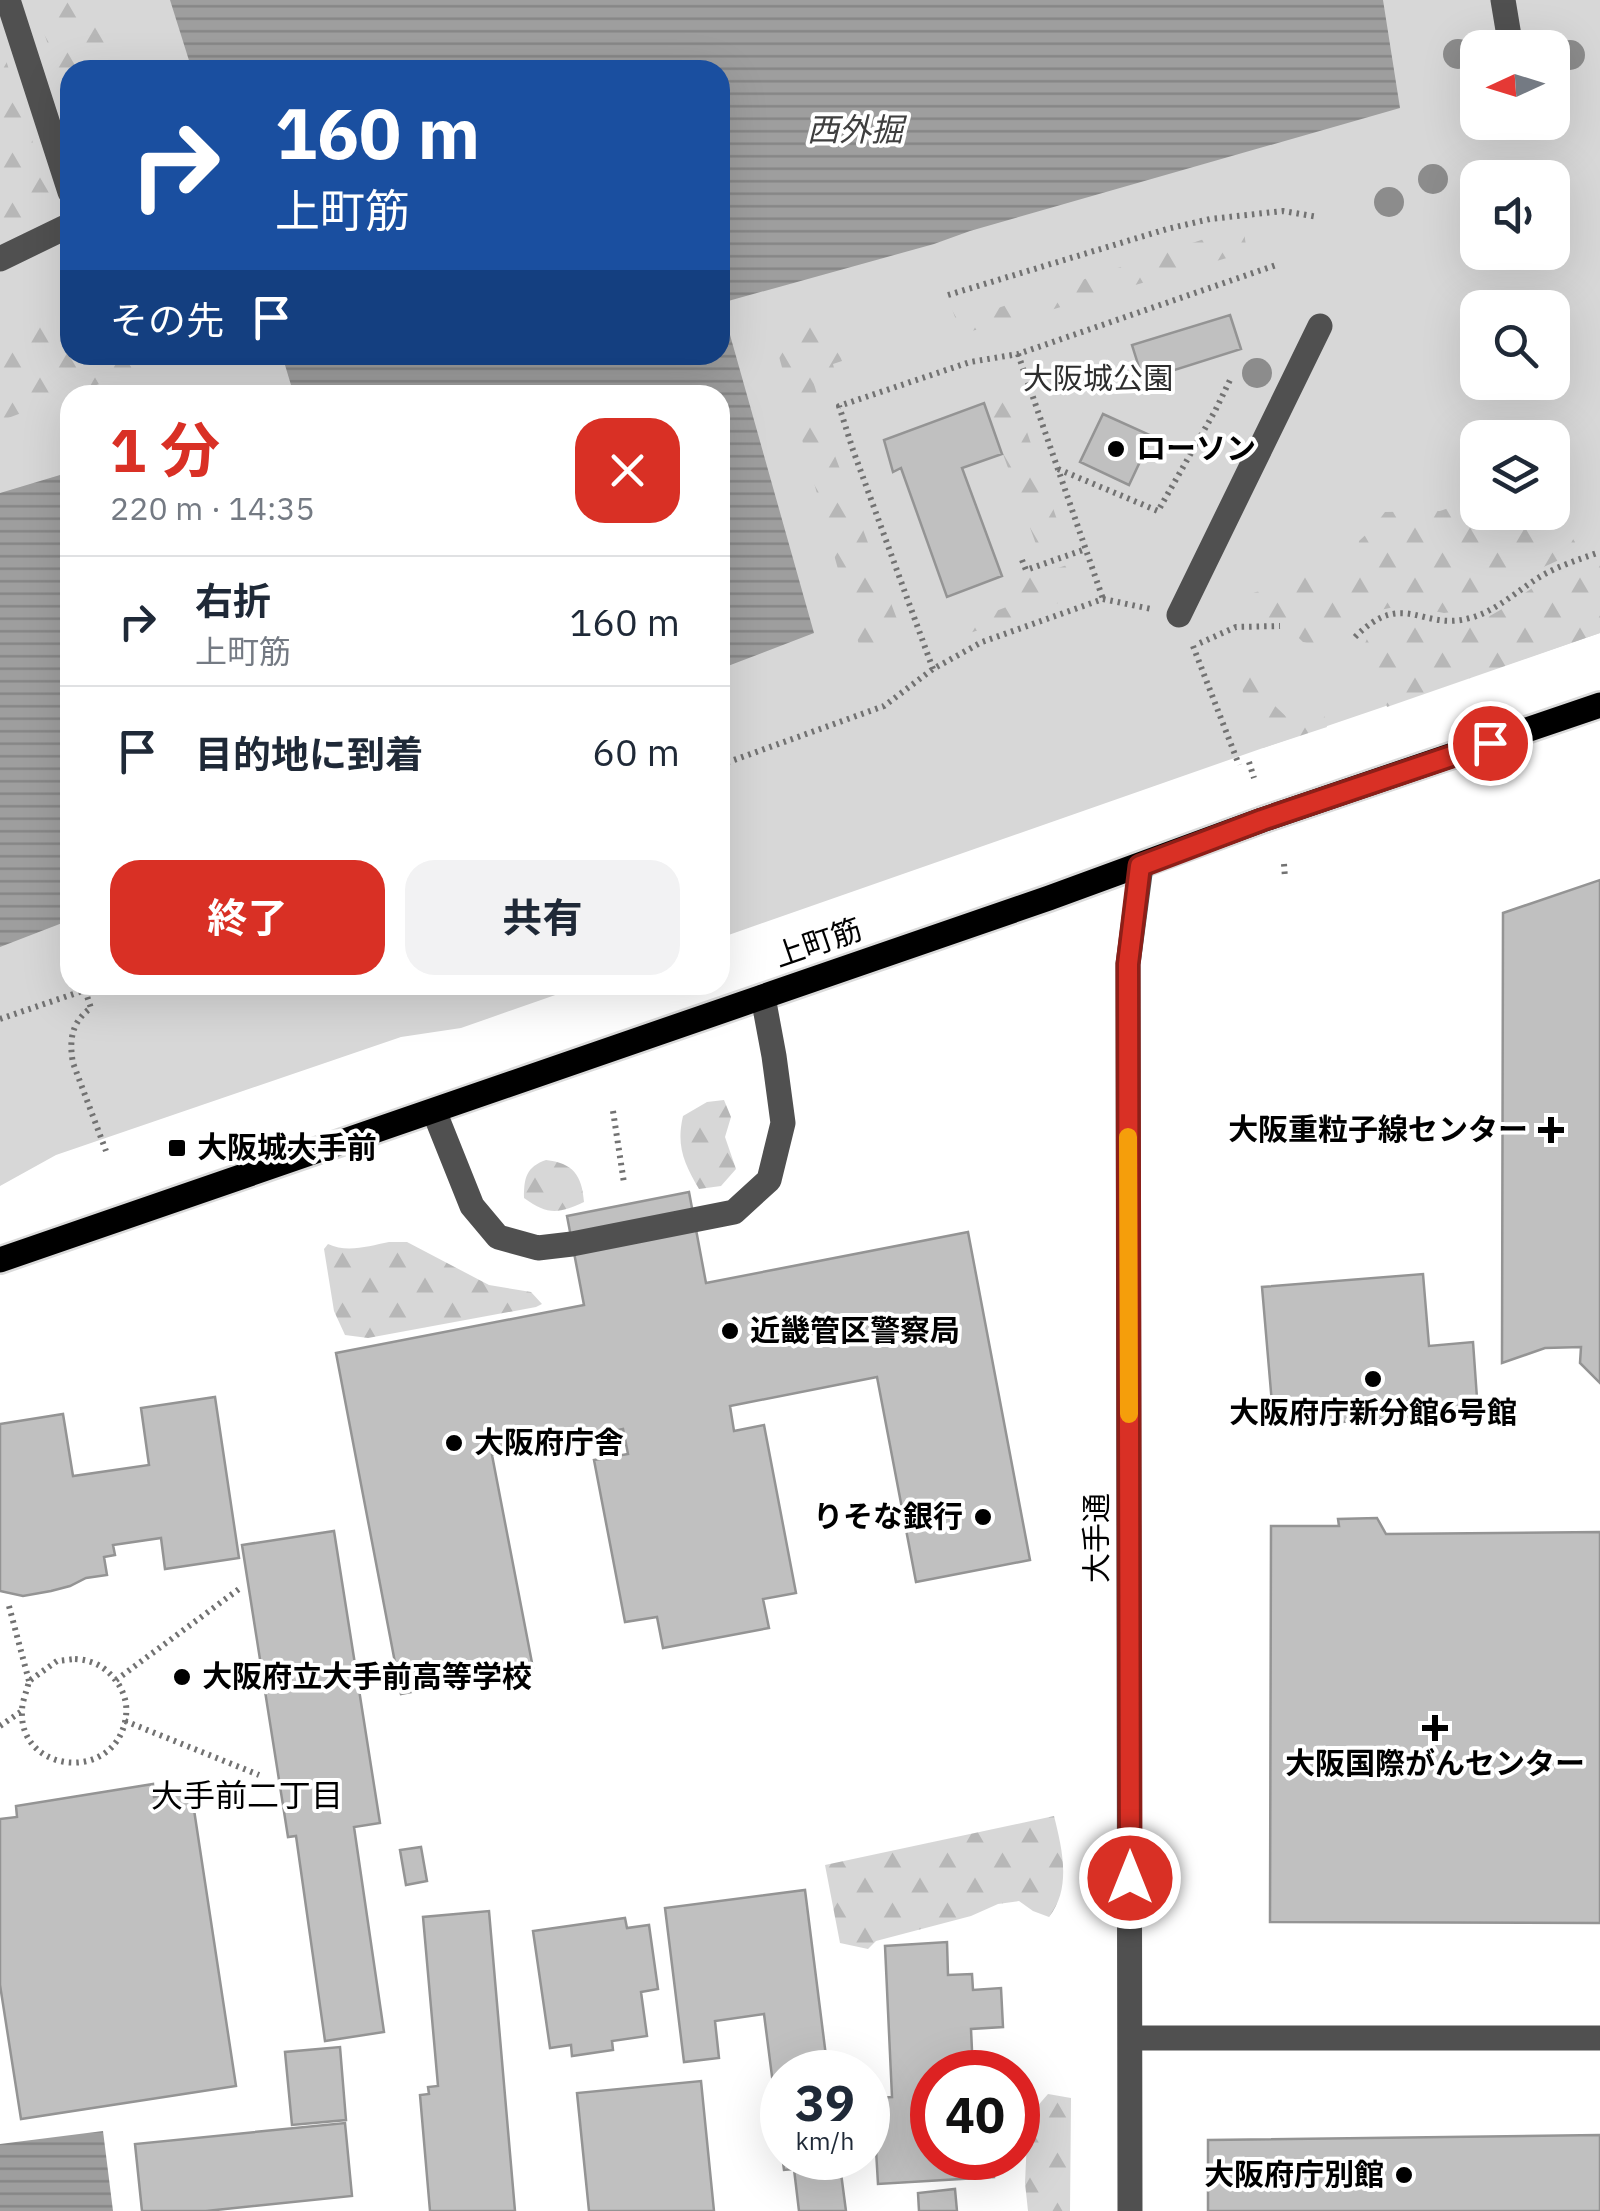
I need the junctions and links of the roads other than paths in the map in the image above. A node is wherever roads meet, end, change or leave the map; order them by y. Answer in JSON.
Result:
{"nodes":[{"id":1,"x":8,"y":0,"type":"edge"},
{"id":2,"x":1503,"y":0,"type":"edge"},
{"id":3,"x":1508,"y":30,"type":"edge"},
{"id":4,"x":60,"y":161,"type":"edge"},
{"id":5,"x":60,"y":230,"type":"edge"},
{"id":6,"x":0,"y":259,"type":"edge"},
{"id":7,"x":1320,"y":326,"type":"dead end"},
{"id":8,"x":1179,"y":615,"type":"road end"},
{"id":9,"x":1600,"y":705,"type":"edge"},
{"id":10,"x":1140,"y":866,"type":"junction"},
{"id":11,"x":762,"y":997,"type":"junction"},
{"id":12,"x":434,"y":1111,"type":"junction"},
{"id":13,"x":0,"y":1260,"type":"edge"},
{"id":14,"x":1130,"y":2038,"type":"junction"},
{"id":15,"x":1600,"y":2038,"type":"edge"},
{"id":16,"x":1130,"y":2211,"type":"edge"}],
"edges":[{"from":1,"to":4,"type":"street"},
{"from":2,"to":3,"type":"street"},
{"from":5,"to":6,"type":"street"},
{"from":7,"to":8,"type":"street"},
{"from":9,"to":10,"type":"main road","name":"上町筋"},
{"from":10,"to":11,"type":"main road","name":"上町筋"},
{"from":10,"to":14,"type":"street","name":"大手通"},
{"from":11,"to":12,"type":"main road","name":"上町筋"},
{"from":11,"to":12,"type":"street"},
{"from":12,"to":13,"type":"main road","name":"上町筋"},
{"from":14,"to":15,"type":"street"},
{"from":14,"to":16,"type":"street","name":"大手通"}]}
